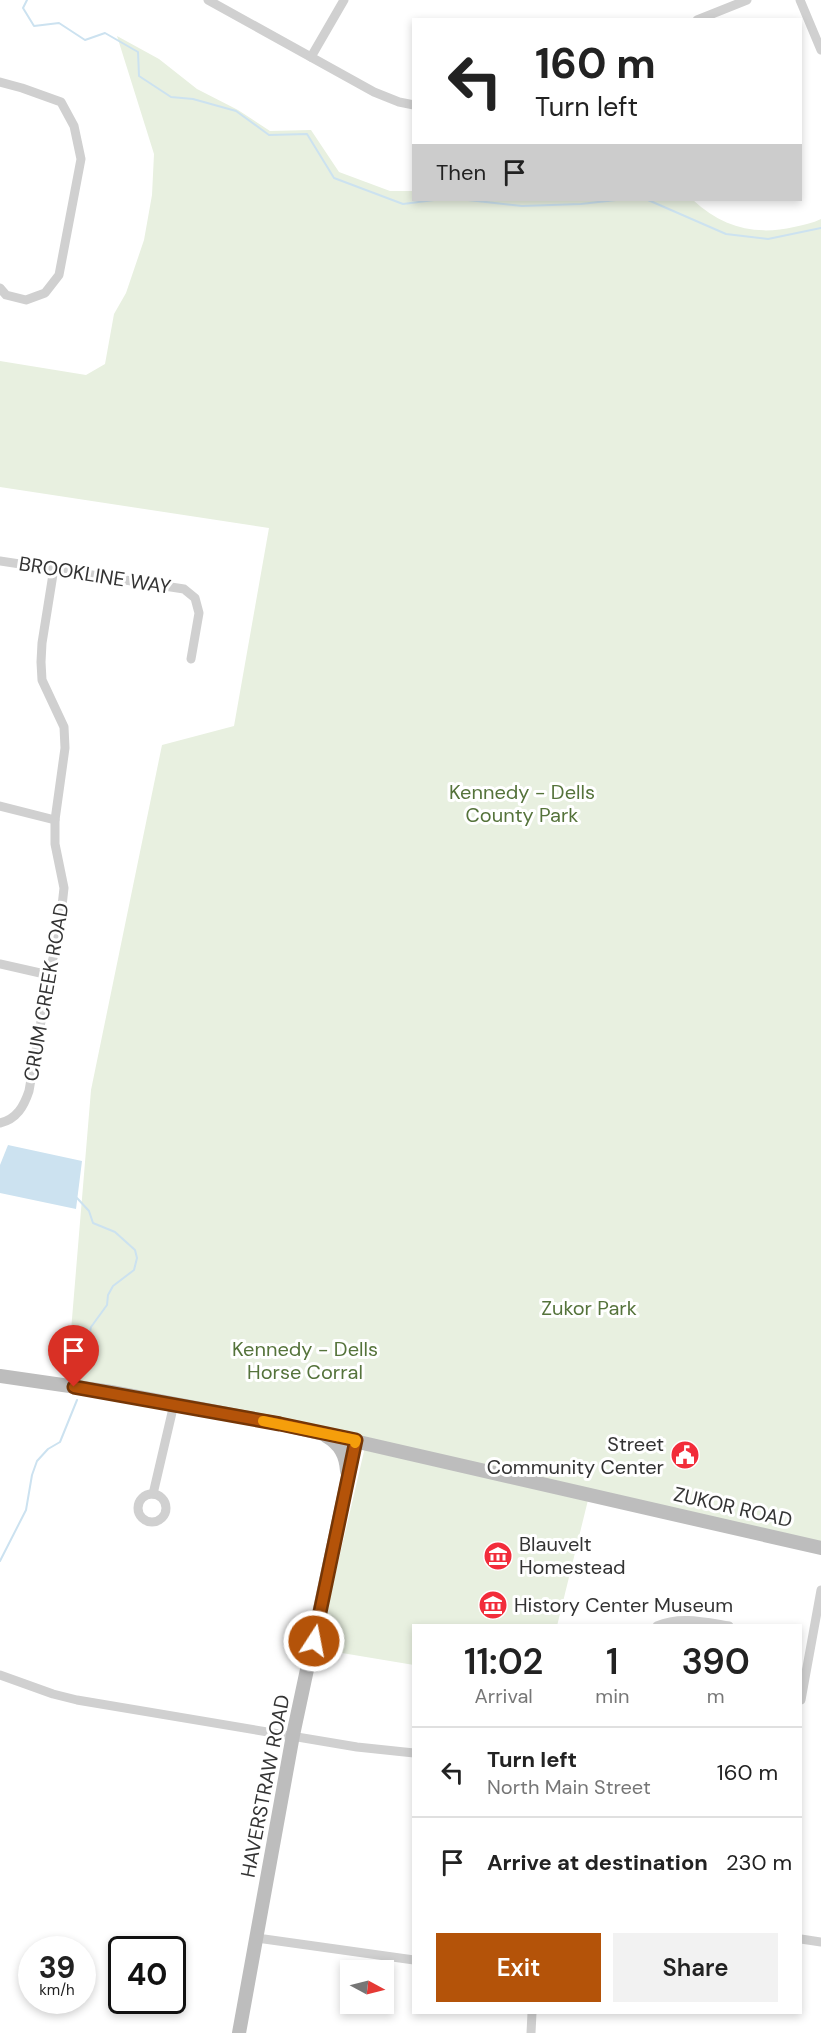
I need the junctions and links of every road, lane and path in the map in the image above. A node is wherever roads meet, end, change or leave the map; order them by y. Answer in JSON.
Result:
{"nodes":[{"id":1,"x":208,"y":0,"type":"edge"},
{"id":2,"x":344,"y":0,"type":"edge"},
{"id":3,"x":747,"y":0,"type":"edge"},
{"id":4,"x":800,"y":0,"type":"edge"},
{"id":5,"x":702,"y":18,"type":"edge"},
{"id":6,"x":821,"y":50,"type":"edge"},
{"id":7,"x":311,"y":57,"type":"junction"},
{"id":8,"x":0,"y":82,"type":"edge"},
{"id":9,"x":412,"y":105,"type":"edge"},
{"id":10,"x":0,"y":288,"type":"edge"},
{"id":11,"x":0,"y":561,"type":"edge"},
{"id":12,"x":54,"y":568,"type":"junction"},
{"id":13,"x":191,"y":659,"type":"dead end"},
{"id":14,"x":0,"y":806,"type":"edge"},
{"id":15,"x":55,"y":820,"type":"junction"},
{"id":16,"x":0,"y":964,"type":"edge"},
{"id":17,"x":49,"y":975,"type":"junction"},
{"id":18,"x":0,"y":1123,"type":"edge"},
{"id":19,"x":0,"y":1376,"type":"edge"},
{"id":20,"x":174,"y":1404,"type":"junction"},
{"id":21,"x":316,"y":1431,"type":"junction"},
{"id":22,"x":356,"y":1440,"type":"junction"},
{"id":23,"x":346,"y":1482,"type":"junction"},
{"id":24,"x":153,"y":1494,"type":"dead end"},
{"id":25,"x":821,"y":1548,"type":"edge"},
{"id":26,"x":821,"y":1590,"type":"edge"},
{"id":27,"x":663,"y":1624,"type":"edge"},
{"id":28,"x":717,"y":1624,"type":"edge"},
{"id":29,"x":802,"y":1639,"type":"edge"},
{"id":30,"x":812,"y":1641,"type":"junction"},
{"id":31,"x":0,"y":1675,"type":"edge"},
{"id":32,"x":802,"y":1695,"type":"edge"},
{"id":33,"x":294,"y":1736,"type":"junction"},
{"id":34,"x":412,"y":1753,"type":"edge"},
{"id":35,"x":257,"y":1938,"type":"junction"},
{"id":36,"x":802,"y":1939,"type":"edge"},
{"id":37,"x":821,"y":1942,"type":"edge"},
{"id":38,"x":412,"y":1960,"type":"edge"},
{"id":39,"x":532,"y":2014,"type":"edge"},
{"id":40,"x":239,"y":2033,"type":"edge"},
{"id":41,"x":531,"y":2033,"type":"edge"}],
"edges":[{"from":1,"to":7,"type":"street"},
{"from":2,"to":7,"type":"street"},
{"from":3,"to":5,"type":"street"},
{"from":4,"to":6,"type":"street"},
{"from":7,"to":9,"type":"street"},
{"from":8,"to":10,"type":"street"},
{"from":11,"to":12,"type":"street","name":"BROOKLINE WAY"},
{"from":12,"to":13,"type":"street","name":"BROOKLINE WAY"},
{"from":12,"to":15,"type":"street","name":"CRUM CREEK ROAD"},
{"from":14,"to":15,"type":"street"},
{"from":15,"to":17,"type":"street","name":"CRUM CREEK ROAD"},
{"from":16,"to":17,"type":"street"},
{"from":17,"to":18,"type":"street","name":"CRUM CREEK ROAD"},
{"from":19,"to":20,"type":"street","name":"ZUKOR ROAD"},
{"from":20,"to":21,"type":"street","name":"ZUKOR ROAD"},
{"from":20,"to":24,"type":"street"},
{"from":21,"to":22,"type":"street","name":"ZUKOR ROAD"},
{"from":21,"to":23,"type":"street"},
{"from":22,"to":23,"type":"street","name":"HAVERSTRAW ROAD"},
{"from":22,"to":25,"type":"street","name":"ZUKOR ROAD"},
{"from":23,"to":33,"type":"street","name":"HAVERSTRAW ROAD"},
{"from":26,"to":30,"type":"street"},
{"from":27,"to":28,"type":"street"},
{"from":29,"to":30,"type":"street"},
{"from":30,"to":32,"type":"street"},
{"from":31,"to":33,"type":"street"},
{"from":33,"to":34,"type":"street"},
{"from":33,"to":35,"type":"street","name":"HAVERSTRAW ROAD"},
{"from":35,"to":38,"type":"street"},
{"from":35,"to":40,"type":"street","name":"HAVERSTRAW ROAD"},
{"from":36,"to":37,"type":"street"},
{"from":39,"to":41,"type":"street"}]}
